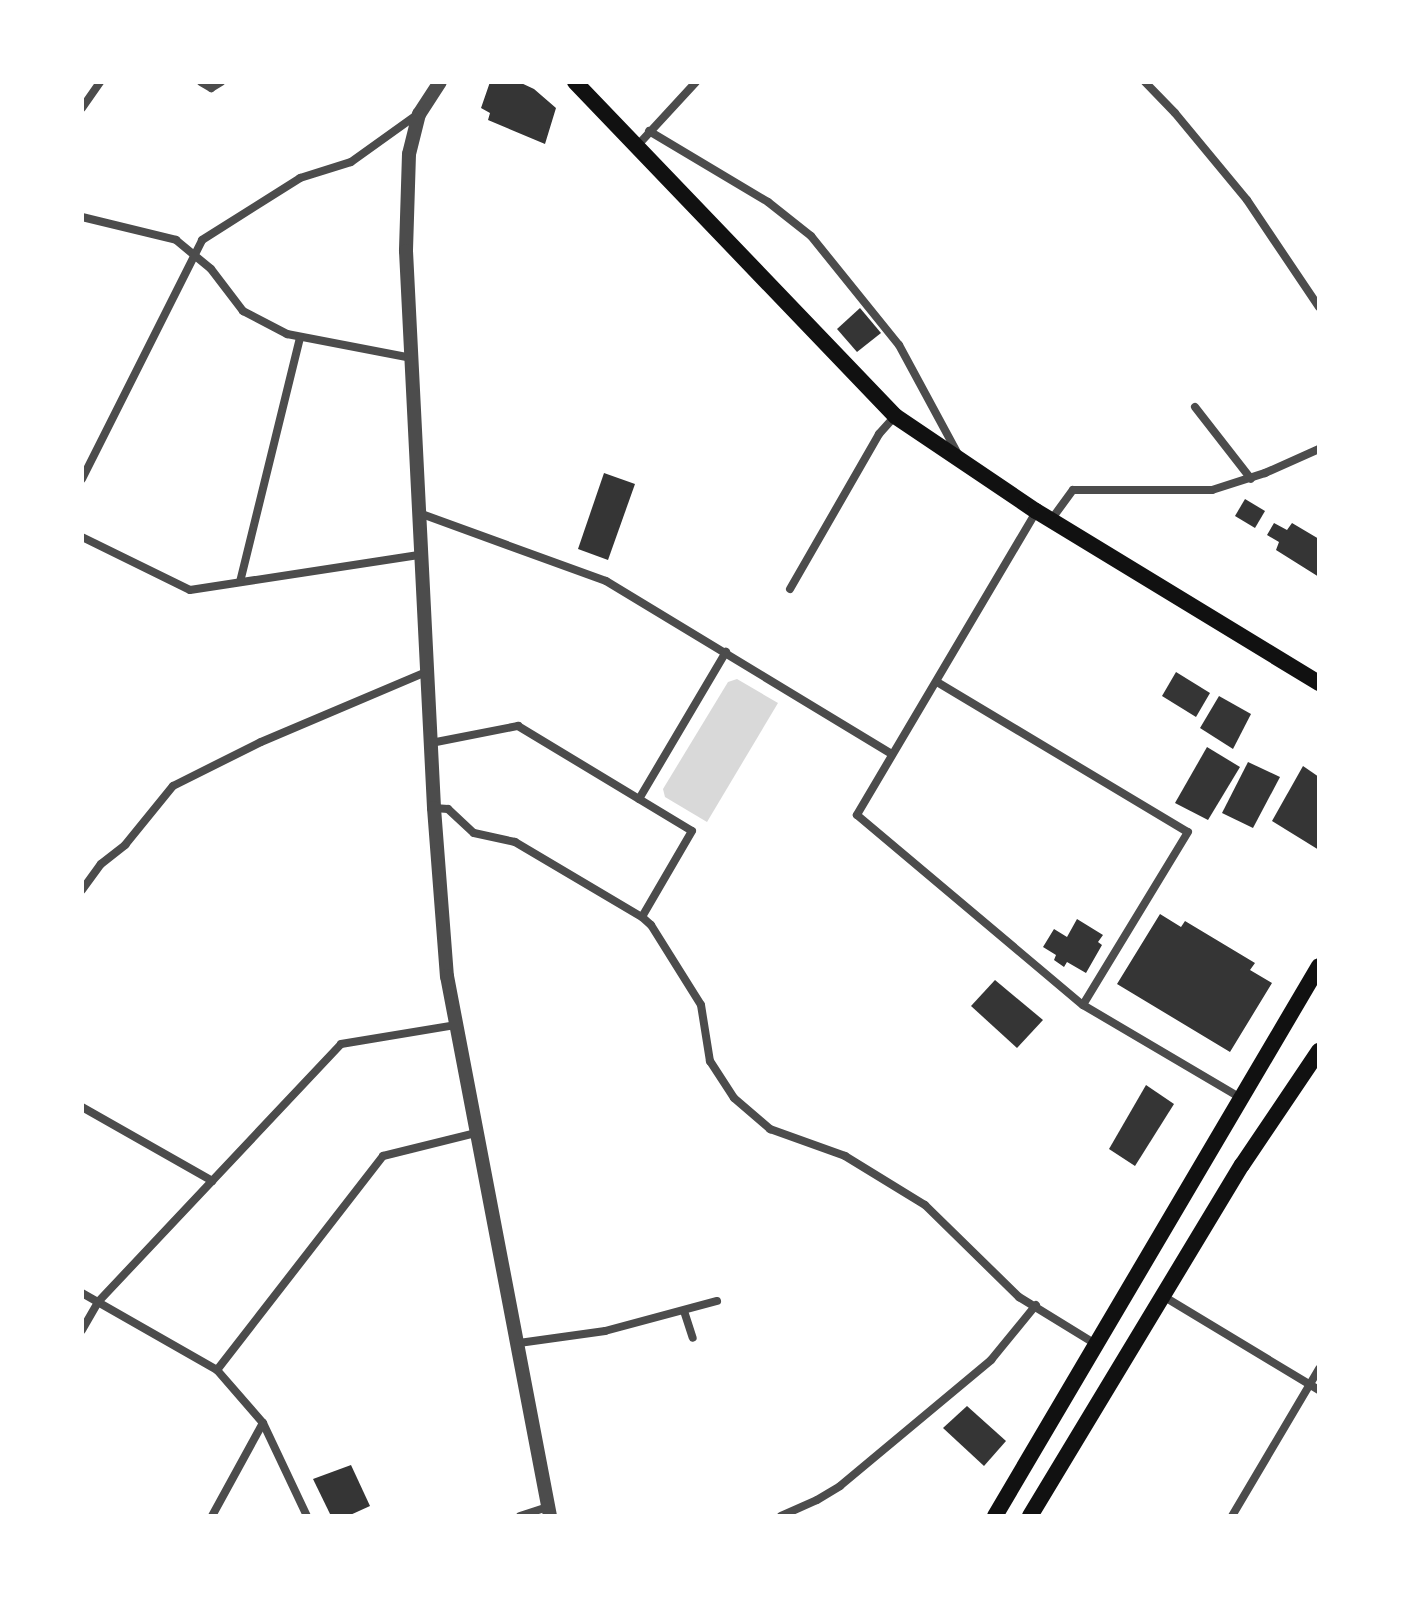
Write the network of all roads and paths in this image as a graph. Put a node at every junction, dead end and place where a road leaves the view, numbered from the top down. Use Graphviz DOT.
graph roads {
  1 [pos="100,82"];
  2 [pos="201,82"];
  3 [pos="221,82"];
  4 [pos="440,82"];
  5 [pos="575,82"];
  6 [pos="696,82"];
  7 [pos="1145,82"];
  8 [pos="82,108"];
  9 [pos="419,114"];
  10 [pos="649,131"];
  11 [pos="636,146"];
  12 [pos="82,217"];
  13 [pos="193,254"];
  14 [pos="1319,307"];
  15 [pos="300,338"];
  16 [pos="412,358"];
  17 [pos="1195,407"];
  18 [pos="895,416"];
  19 [pos="1319,449"];
  20 [pos="963,464"];
  21 [pos="82,479"];
  22 [pos="1251,479"];
  23 [pos="419,513"];
  24 [pos="1044,516"];
  25 [pos="82,537"];
  26 [pos="420,555"];
  27 [pos="240,582"];
  28 [pos="790,589"];
  29 [pos="726,652"];
  30 [pos="426,672"];
  31 [pos="937,682"];
  32 [pos="1319,683"];
  33 [pos="431,743"];
  34 [pos="892,754"];
  35 [pos="639,799"];
  36 [pos="434,808"];
  37 [pos="82,890"];
  38 [pos="642,917"];
  39 [pos="1319,966"];
  40 [pos="1083,1005"];
  41 [pos="456,1025"];
  42 [pos="1319,1051"];
  43 [pos="1242,1099"];
  44 [pos="82,1107"];
  45 [pos="475,1133"];
  46 [pos="212,1181"];
  47 [pos="82,1293"];
  48 [pos="1163,1296"];
  49 [pos="717,1301"];
  50 [pos="98,1302"];
  51 [pos="1036,1305"];
  52 [pos="684,1311"];
  53 [pos="82,1330"];
  54 [pos="693,1338"];
  55 [pos="519,1343"];
  56 [pos="1097,1346"];
  57 [pos="1319,1369"];
  58 [pos="217,1370"];
  59 [pos="1309,1385"];
  60 [pos="1319,1390"];
  61 [pos="263,1423"];
  62 [pos="549,1511"];
  63 [pos="212,1516"];
  64 [pos="307,1516"];
  65 [pos="520,1516"];
  66 [pos="781,1516"];
  67 [pos="995,1516"];
  68 [pos="1030,1516"];
  69 [pos="1232,1516"];
  1 -- 8 [label="street"];
  2 -- 3 [label="street"];
  4 -- 9 [label="street"];
  5 -- 11 [label="main road"];
  6 -- 10 [label="street"];
  7 -- 14 [label="street"];
  9 -- 13 [label="street"];
  9 -- 16 [label="street"];
  10 -- 11 [label="street"];
  10 -- 20 [label="street"];
  11 -- 18 [label="main road"];
  12 -- 13 [label="street"];
  13 -- 15 [label="street"];
  13 -- 21 [label="street"];
  15 -- 16 [label="street"];
  15 -- 27 [label="street"];
  16 -- 23 [label="street"];
  17 -- 22 [label="street"];
  18 -- 20 [label="main road"];
  18 -- 28 [label="street"];
  19 -- 22 [label="street"];
  20 -- 24 [label="main road"];
  22 -- 24 [label="street"];
  23 -- 26 [label="street"];
  23 -- 29 [label="street"];
  24 -- 31 [label="street"];
  24 -- 32 [label="main road"];
  25 -- 27 [label="street"];
  26 -- 27 [label="street"];
  26 -- 30 [label="street"];
  29 -- 34 [label="street"];
  29 -- 35 [label="street"];
  30 -- 33 [label="street"];
  30 -- 37 [label="street"];
  31 -- 34 [label="street"];
  31 -- 40 [label="street"];
  33 -- 35 [label="street"];
  33 -- 36 [label="street"];
  34 -- 40 [label="street"];
  35 -- 38 [label="street"];
  36 -- 38 [label="street"];
  36 -- 41 [label="street"];
  38 -- 51 [label="street"];
  39 -- 43 [label="main road"];
  40 -- 43 [label="street"];
  41 -- 45 [label="street"];
  41 -- 46 [label="street"];
  42 -- 48 [label="main road"];
  43 -- 56 [label="main road"];
  44 -- 46 [label="street"];
  45 -- 55 [label="street"];
  45 -- 58 [label="street"];
  46 -- 50 [label="street"];
  47 -- 50 [label="street"];
  48 -- 59 [label="street"];
  48 -- 68 [label="main road"];
  49 -- 52 [label="street"];
  50 -- 53 [label="street"];
  50 -- 58 [label="street"];
  51 -- 56 [label="street"];
  51 -- 66 [label="street"];
  52 -- 54 [label="street"];
  52 -- 55 [label="street"];
  55 -- 62 [label="street"];
  56 -- 67 [label="main road"];
  57 -- 59 [label="street"];
  58 -- 61 [label="street"];
  59 -- 60 [label="street"];
  59 -- 69 [label="street"];
  61 -- 63 [label="street"];
  61 -- 64 [label="street"];
  62 -- 65 [label="street"];
}
